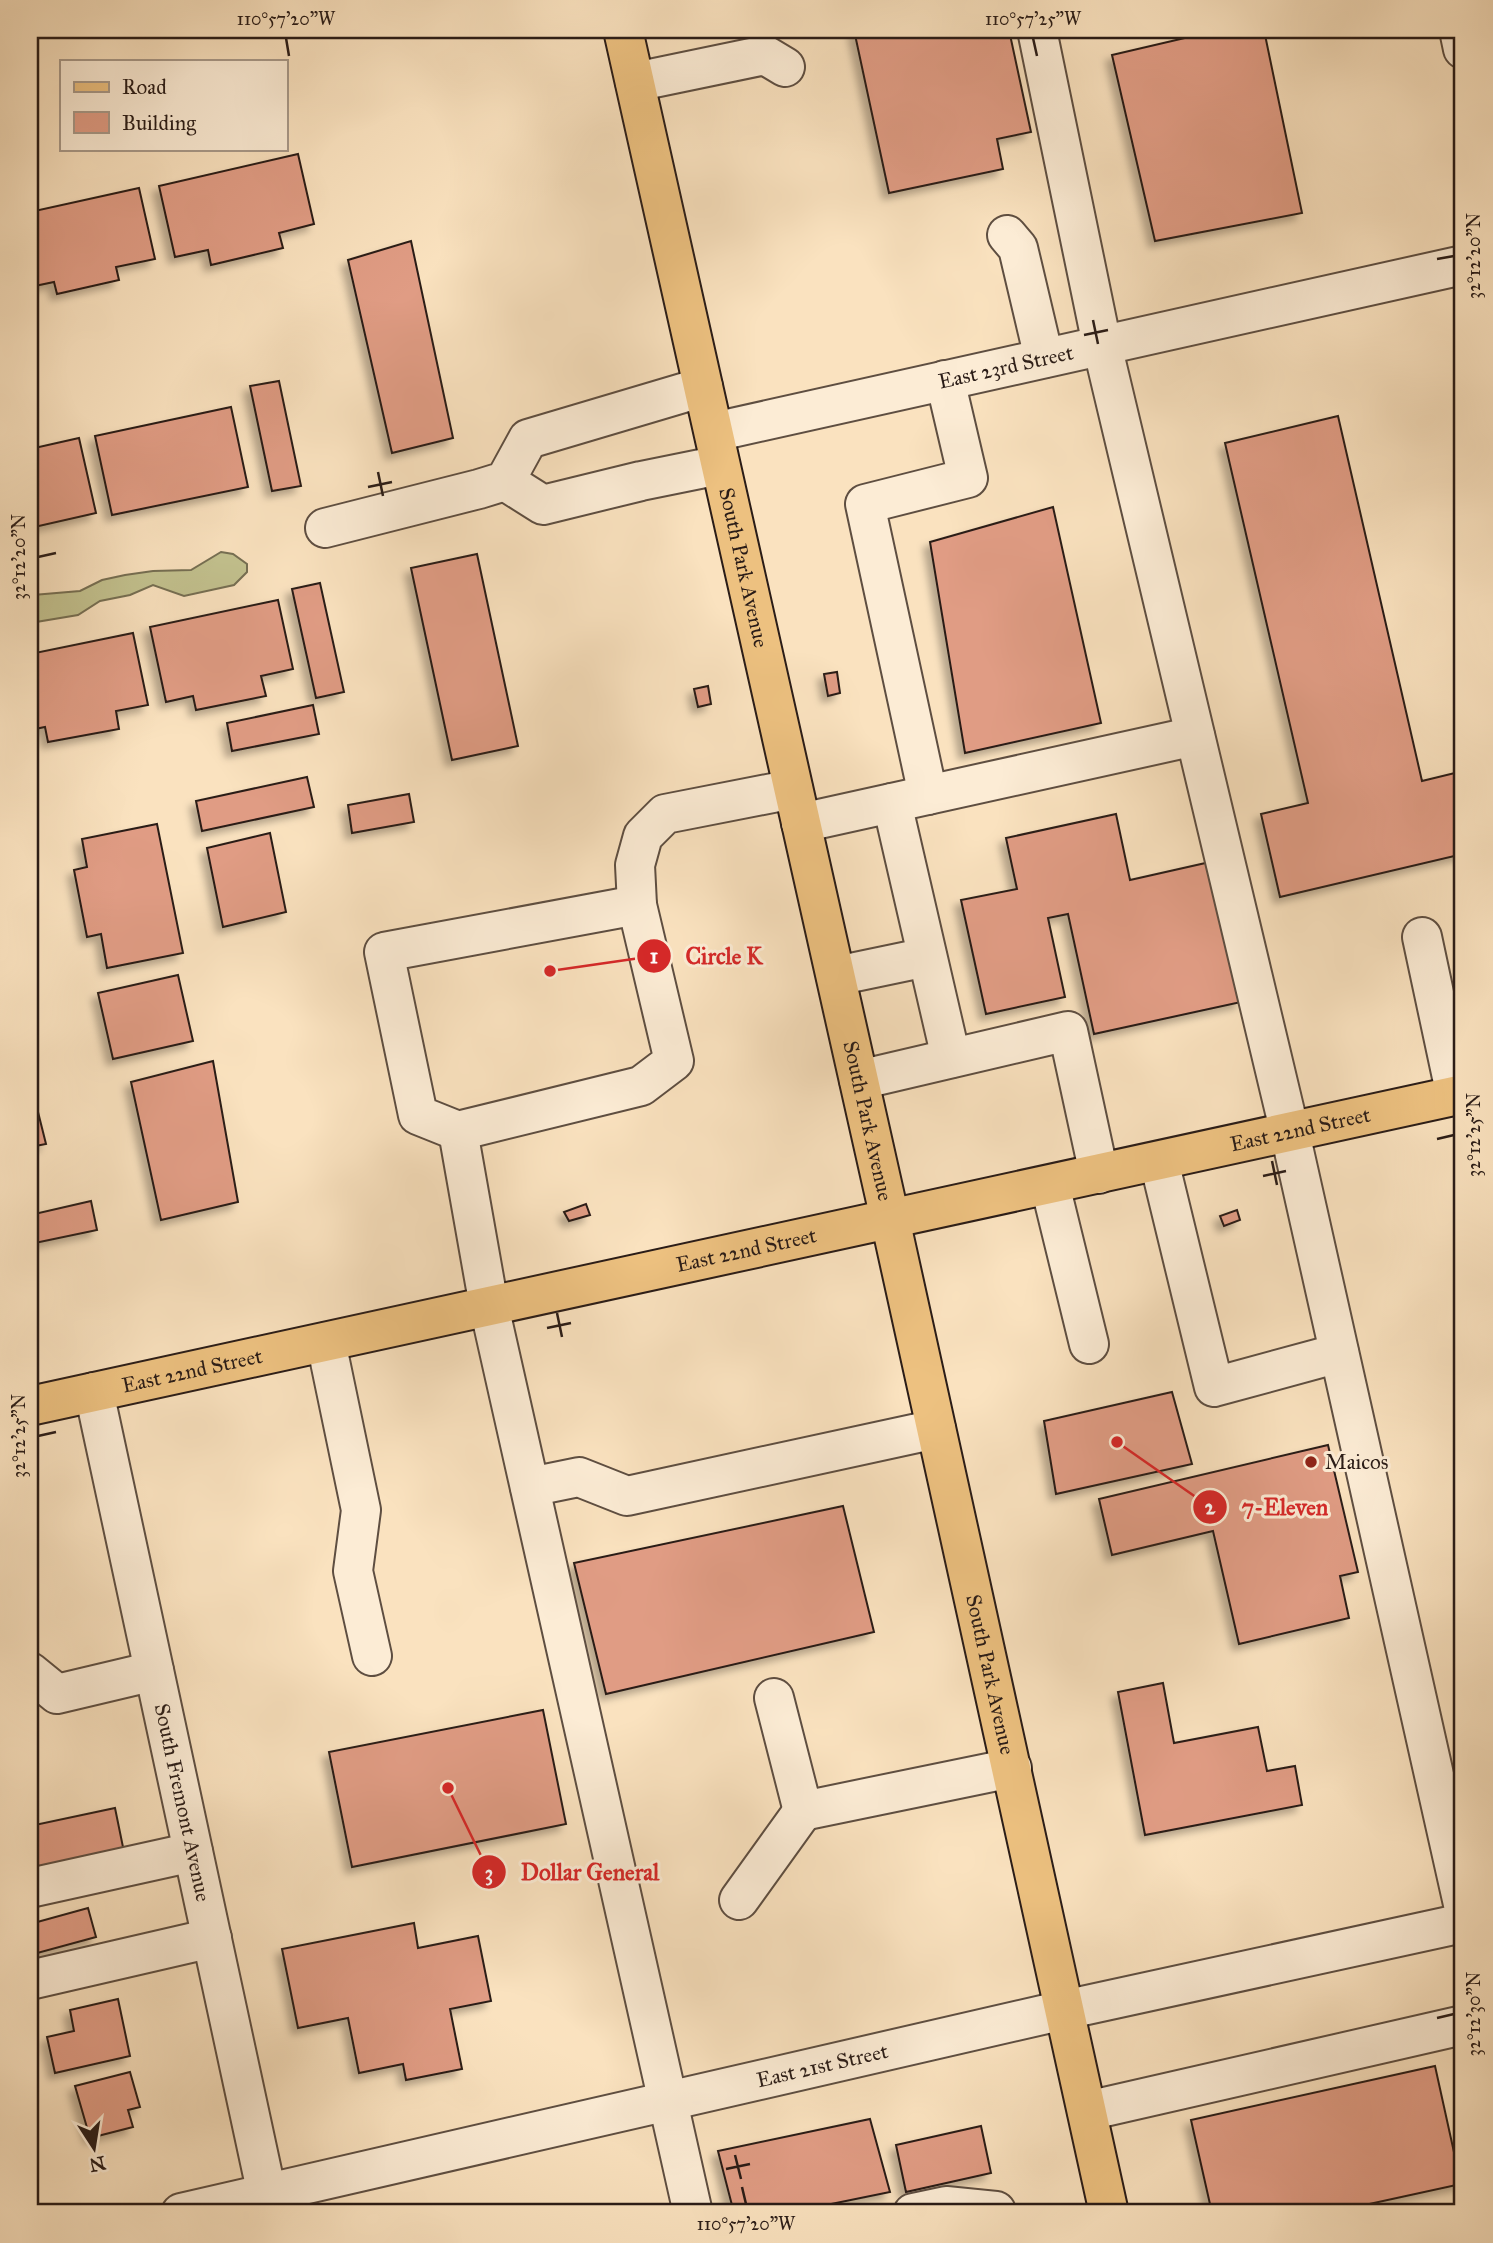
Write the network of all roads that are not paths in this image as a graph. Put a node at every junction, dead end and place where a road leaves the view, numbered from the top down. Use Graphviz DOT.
graph roads {
  1 [pos="623,30"];
  2 [pos="1037,30"];
  3 [pos="1459,30"];
  4 [pos="1463,49"];
  5 [pos="785,66"];
  6 [pos="635,82"];
  7 [pos="1007,235"];
  8 [pos="1463,265"];
  9 [pos="1102,345"];
  10 [pos="1044,358"];
  11 [pos="945,380"];
  12 [pos="703,387"];
  13 [pos="717,448"];
  14 [pos="505,481"];
  15 [pos="325,528"];
  16 [pos="1195,736"];
  17 [pos="910,799"];
  18 [pos="797,806"];
  19 [pos="637,905"];
  20 [pos="1422,937"];
  21 [pos="927,957"];
  22 [pos="836,976"];
  23 [pos="951,1058"];
  24 [pos="859,1080"];
  25 [pos="1460,1095"];
  26 [pos="458,1131"];
  27 [pos="1290,1133"];
  28 [pos="1159,1161"];
  29 [pos="1099,1174"];
  30 [pos="1050,1185"];
  31 [pos="890,1219"];
  32 [pos="489,1306"];
  33 [pos="326,1342"];
  34 [pos="1089,1343"];
  35 [pos="1339,1353"];
  36 [pos="94,1392"];
  37 [pos="30,1406"];
  38 [pos="936,1429"];
  39 [pos="530,1487"];
  40 [pos="372,1656"];
  41 [pos="154,1671"];
  42 [pos="30,1672"];
  43 [pos="774,1698"];
  44 [pos="1012,1768"];
  45 [pos="803,1811"];
  46 [pos="193,1852"];
  47 [pos="30,1888"];
  48 [pos="739,1900"];
  49 [pos="1463,1904"];
  50 [pos="1463,1923"];
  51 [pos="212,1938"];
  52 [pos="30,1980"];
  53 [pos="1065,2010"];
  54 [pos="1463,2025"];
  55 [pos="668,2101"];
  56 [pos="1087,2111"];
  57 [pos="269,2204"];
  58 [pos="996,2211"];
  59 [pos="181,2213"];
  60 [pos="692,2213"];
  61 [pos="913,2213"];
  62 [pos="1109,2213"];
  1 -- 6 [label="main road, South Park Avenue"];
  2 -- 9 [label="street"];
  3 -- 4 [label="street"];
  5 -- 6 [label="street"];
  6 -- 12 [label="main road, South Park Avenue"];
  7 -- 10 [label="street"];
  8 -- 9 [label="street, East 23rd Street"];
  9 -- 10 [label="street, East 23rd Street"];
  9 -- 16 [label="street"];
  10 -- 11 [label="street, East 23rd Street"];
  11 -- 13 [label="street, East 23rd Street"];
  11 -- 17 [label="street"];
  12 -- 13 [label="main road, South Park Avenue"];
  12 -- 14 [label="street"];
  13 -- 14 [label="street, East 23rd Street"];
  13 -- 18 [label="main road, South Park Avenue"];
  14 -- 15 [label="street"];
  16 -- 17 [label="street"];
  16 -- 27 [label="street"];
  17 -- 18 [label="street"];
  17 -- 21 [label="street"];
  18 -- 19 [label="street"];
  18 -- 22 [label="main road, South Park Avenue"];
  19 -- 26 [label="street"];
  19 -- 26 [label="street"];
  20 -- 25 [label="street"];
  21 -- 22 [label="street"];
  21 -- 23 [label="street"];
  22 -- 24 [label="main road, South Park Avenue"];
  23 -- 24 [label="street"];
  23 -- 29 [label="street"];
  24 -- 31 [label="main road, South Park Avenue"];
  25 -- 27 [label="main road, East 22nd Street"];
  26 -- 32 [label="street"];
  27 -- 28 [label="main road, East 22nd Street"];
  27 -- 35 [label="street"];
  28 -- 29 [label="main road, East 22nd Street"];
  28 -- 35 [label="street"];
  29 -- 30 [label="main road, East 22nd Street"];
  30 -- 31 [label="main road, East 22nd Street"];
  30 -- 34 [label="street"];
  31 -- 32 [label="main road, East 22nd Street"];
  31 -- 38 [label="main road, South Park Avenue"];
  32 -- 33 [label="main road, East 22nd Street"];
  32 -- 39 [label="street"];
  33 -- 36 [label="main road, East 22nd Street"];
  33 -- 40 [label="street"];
  35 -- 49 [label="street"];
  36 -- 37 [label="main road, East 22nd Street"];
  36 -- 41 [label="street, South Fremont Avenue"];
  38 -- 39 [label="street"];
  38 -- 44 [label="main road, South Park Avenue"];
  39 -- 55 [label="street"];
  41 -- 42 [label="street"];
  41 -- 46 [label="street, South Fremont Avenue"];
  43 -- 45 [label="street"];
  44 -- 45 [label="street"];
  44 -- 53 [label="main road, South Park Avenue"];
  45 -- 48 [label="street"];
  46 -- 47 [label="street"];
  46 -- 51 [label="street, South Fremont Avenue"];
  50 -- 53 [label="street, East 21st Street"];
  51 -- 52 [label="street"];
  51 -- 57 [label="street, South Fremont Avenue"];
  53 -- 55 [label="street, East 21st Street"];
  53 -- 56 [label="main road, South Park Avenue"];
  54 -- 56 [label="street"];
  55 -- 57 [label="street, East 21st Street"];
  55 -- 60 [label="street"];
  56 -- 62 [label="main road, South Park Avenue"];
  57 -- 59 [label="street, East 21st Street"];
  58 -- 61 [label="street"];
}
